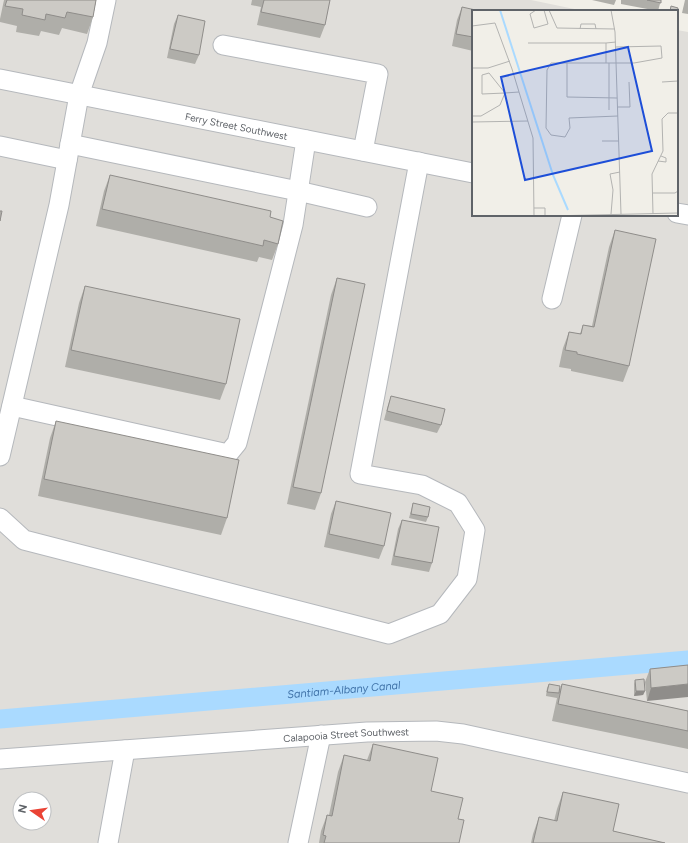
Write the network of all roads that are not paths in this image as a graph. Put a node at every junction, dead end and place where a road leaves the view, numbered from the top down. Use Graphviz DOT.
graph roads {
  1 [pos="106,0"];
  2 [pos="223,45"];
  3 [pos="0,79"];
  4 [pos="79,95"];
  5 [pos="306,140"];
  6 [pos="0,146"];
  7 [pos="363,151"];
  8 [pos="69,152"];
  9 [pos="419,162"];
  10 [pos="472,173"];
  11 [pos="298,191"];
  12 [pos="367,207"];
  13 [pos="678,213"];
  14 [pos="688,215"];
  15 [pos="572,216"];
  16 [pos="552,299"];
  17 [pos="12,406"];
  18 [pos="0,456"];
  19 [pos="0,518"];
  20 [pos="321,735"];
  21 [pos="125,750"];
  22 [pos="0,759"];
  23 [pos="688,783"];
  24 [pos="108,843"];
  25 [pos="298,843"];
  1 -- 4 [label="street"];
  2 -- 7 [label="street"];
  3 -- 4 [label="street, Ferry Street Southwest"];
  4 -- 5 [label="street, Ferry Street Southwest"];
  4 -- 8 [label="street"];
  5 -- 7 [label="street, Ferry Street Southwest"];
  5 -- 11 [label="street"];
  6 -- 8 [label="street"];
  7 -- 9 [label="street, Ferry Street Southwest"];
  8 -- 11 [label="street"];
  8 -- 17 [label="street"];
  9 -- 10 [label="street, Ferry Street Southwest"];
  9 -- 19 [label="street"];
  11 -- 12 [label="street"];
  11 -- 17 [label="street"];
  13 -- 14 [label="street"];
  15 -- 16 [label="street"];
  17 -- 18 [label="street"];
  20 -- 21 [label="street, Calapooia Street Southwest"];
  20 -- 23 [label="street, Calapooia Street Southwest"];
  20 -- 25 [label="street"];
  21 -- 22 [label="street, Calapooia Street Southwest"];
  21 -- 24 [label="street"];
}
